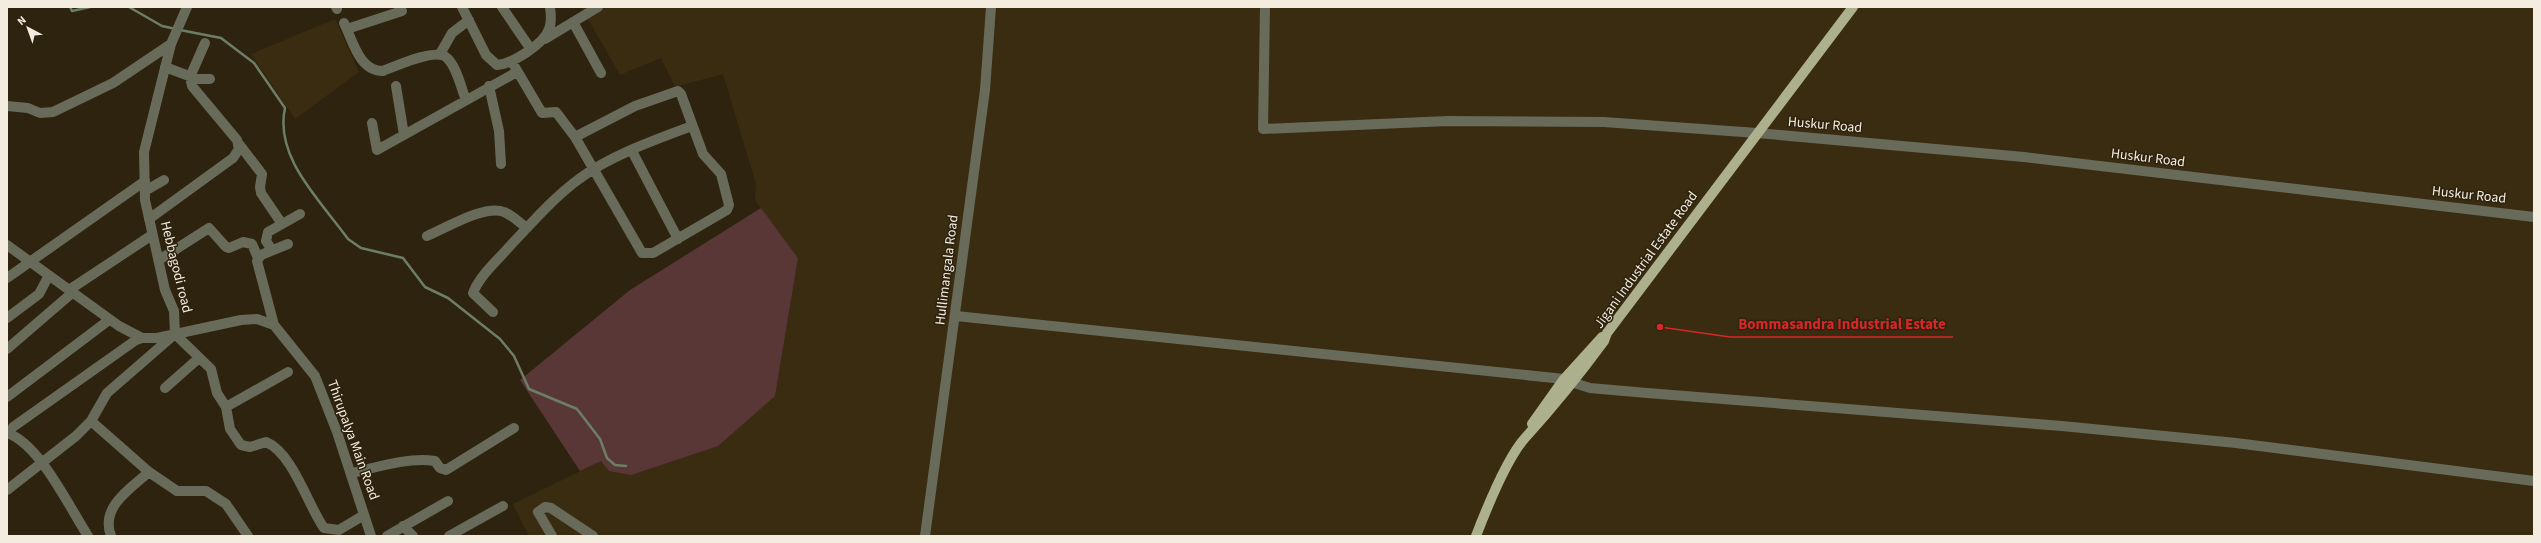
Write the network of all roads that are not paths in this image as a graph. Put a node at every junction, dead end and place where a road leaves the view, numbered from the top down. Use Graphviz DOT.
graph roads {
  1 [pos="177,7"];
  2 [pos="400,7"];
  3 [pos="462,7"];
  4 [pos="502,7"];
  5 [pos="550,7"];
  6 [pos="991,7"];
  7 [pos="1265,7"];
  8 [pos="1853,7"];
  9 [pos="593,8"];
  10 [pos="182,20"];
  11 [pos="469,20"];
  12 [pos="573,22"];
  13 [pos="543,40"];
  14 [pos="205,43"];
  15 [pos="172,44"];
  16 [pos="530,48"];
  17 [pos="440,54"];
  18 [pos="512,62"];
  19 [pos="165,67"];
  20 [pos="517,72"];
  21 [pos="601,73"];
  22 [pos="190,77"];
  23 [pos="210,79"];
  24 [pos="396,86"];
  25 [pos="489,86"];
  26 [pos="466,100"];
  27 [pos="7,106"];
  28 [pos="372,123"];
  29 [pos="692,126"];
  30 [pos="1758,133"];
  31 [pos="404,135"];
  32 [pos="575,137"];
  33 [pos="239,144"];
  34 [pos="632,150"];
  35 [pos="501,164"];
  36 [pos="594,169"];
  37 [pos="164,180"];
  38 [pos="145,186"];
  39 [pos="300,214"];
  40 [pos="2534,217"];
  41 [pos="149,219"];
  42 [pos="282,224"];
  43 [pos="527,228"];
  44 [pos="152,235"];
  45 [pos="427,236"];
  46 [pos="678,239"];
  47 [pos="288,244"];
  48 [pos="7,245"];
  49 [pos="272,250"];
  50 [pos="258,258"];
  51 [pos="159,260"];
  52 [pos="29,262"];
  53 [pos="48,276"];
  54 [pos="7,278"];
  55 [pos="70,291"];
  56 [pos="493,312"];
  57 [pos="956,316"];
  58 [pos="7,318"];
  59 [pos="109,320"];
  60 [pos="274,325"];
  61 [pos="175,334"];
  62 [pos="1607,334"];
  63 [pos="142,338"];
  64 [pos="7,349"];
  65 [pos="199,358"];
  66 [pos="288,372"];
  67 [pos="1564,379"];
  68 [pos="1574,383"];
  69 [pos="165,388"];
  70 [pos="7,397"];
  71 [pos="226,406"];
  72 [pos="91,421"];
  73 [pos="514,428"];
  74 [pos="10,430"];
  75 [pos="1524,439"];
  76 [pos="42,462"];
  77 [pos="149,472"];
  78 [pos="352,473"];
  79 [pos="2534,481"];
  80 [pos="7,490"];
  81 [pos="448,501"];
  82 [pos="503,506"];
  83 [pos="364,515"];
  84 [pos="403,526"];
  85 [pos="88,536"];
  86 [pos="111,536"];
  87 [pos="248,536"];
  88 [pos="371,536"];
  89 [pos="387,536"];
  90 [pos="413,536"];
  91 [pos="449,536"];
  92 [pos="552,536"];
  93 [pos="593,536"];
  94 [pos="925,536"];
  95 [pos="1476,536"];
  1 -- 10 [label="street"];
  2 -- 17 [label="street"];
  3 -- 11 [label="street"];
  4 -- 16 [label="street"];
  5 -- 13 [label="street"];
  6 -- 57 [label="street, Hullimangala Road"];
  7 -- 30 [label="street, Huskur Road"];
  8 -- 30 [label="main road, Jigani Industrial Estate Road"];
  9 -- 12 [label="street"];
  10 -- 15 [label="street, Hebbagodi road"];
  11 -- 17 [label="street"];
  11 -- 18 [label="street"];
  12 -- 13 [label="street"];
  12 -- 21 [label="street"];
  13 -- 16 [label="street"];
  14 -- 22 [label="street"];
  15 -- 19 [label="street, Hebbagodi road"];
  15 -- 27 [label="street"];
  16 -- 18 [label="street"];
  17 -- 26 [label="street"];
  18 -- 20 [label="street"];
  19 -- 22 [label="street"];
  19 -- 38 [label="street, Hebbagodi road"];
  20 -- 25 [label="street"];
  20 -- 32 [label="street"];
  22 -- 23 [label="street"];
  22 -- 33 [label="street"];
  24 -- 31 [label="street"];
  25 -- 26 [label="street"];
  25 -- 35 [label="street"];
  26 -- 31 [label="street"];
  28 -- 31 [label="street"];
  29 -- 32 [label="street"];
  29 -- 34 [label="street"];
  29 -- 46 [label="street"];
  30 -- 40 [label="street, Huskur Road"];
  30 -- 62 [label="main road, Jigani Industrial Estate Road"];
  32 -- 36 [label="street"];
  33 -- 41 [label="street"];
  33 -- 42 [label="street"];
  34 -- 36 [label="street"];
  34 -- 46 [label="street"];
  36 -- 43 [label="street"];
  36 -- 46 [label="street"];
  37 -- 38 [label="street"];
  38 -- 41 [label="street, Hebbagodi road"];
  38 -- 52 [label="street"];
  39 -- 42 [label="street"];
  41 -- 44 [label="street, Hebbagodi road"];
  42 -- 49 [label="street"];
  43 -- 45 [label="street"];
  43 -- 56 [label="street"];
  44 -- 51 [label="street, Hebbagodi road"];
  44 -- 55 [label="street"];
  47 -- 49 [label="street"];
  48 -- 52 [label="street"];
  49 -- 50 [label="street"];
  50 -- 51 [label="street"];
  50 -- 60 [label="street"];
  51 -- 61 [label="street, Hebbagodi road"];
  52 -- 53 [label="street"];
  52 -- 54 [label="street"];
  53 -- 55 [label="street"];
  53 -- 58 [label="street"];
  55 -- 59 [label="street"];
  55 -- 64 [label="street"];
  57 -- 67 [label="street"];
  57 -- 94 [label="street, Hullimangala Road"];
  59 -- 63 [label="street"];
  59 -- 70 [label="street"];
  60 -- 61 [label="street"];
  60 -- 78 [label="street, Thirupalya Main Road"];
  61 -- 63 [label="street"];
  61 -- 65 [label="street"];
  61 -- 72 [label="street, Hebbagodi road"];
  62 -- 67 [label="main road"];
  62 -- 68 [label="main road, Jigani Industrial Estate Road"];
  63 -- 74 [label="street"];
  65 -- 69 [label="street"];
  65 -- 71 [label="street"];
  66 -- 71 [label="street"];
  67 -- 75 [label="main road"];
  68 -- 75 [label="main road, Jigani Industrial Estate Road"];
  68 -- 79 [label="street"];
  71 -- 83 [label="street"];
  72 -- 76 [label="street, Hebbagodi road"];
  72 -- 77 [label="street"];
  73 -- 78 [label="street"];
  74 -- 76 [label="street"];
  75 -- 95 [label="main road, Jigani Industrial Estate Road"];
  76 -- 80 [label="street, Hebbagodi road"];
  76 -- 85 [label="street"];
  77 -- 86 [label="street"];
  77 -- 87 [label="street"];
  78 -- 83 [label="street, Thirupalya Main Road"];
  81 -- 84 [label="street"];
  82 -- 91 [label="street"];
  83 -- 88 [label="street, Thirupalya Main Road"];
  84 -- 89 [label="street"];
  84 -- 90 [label="street"];
  92 -- 93 [label="street"];
}
